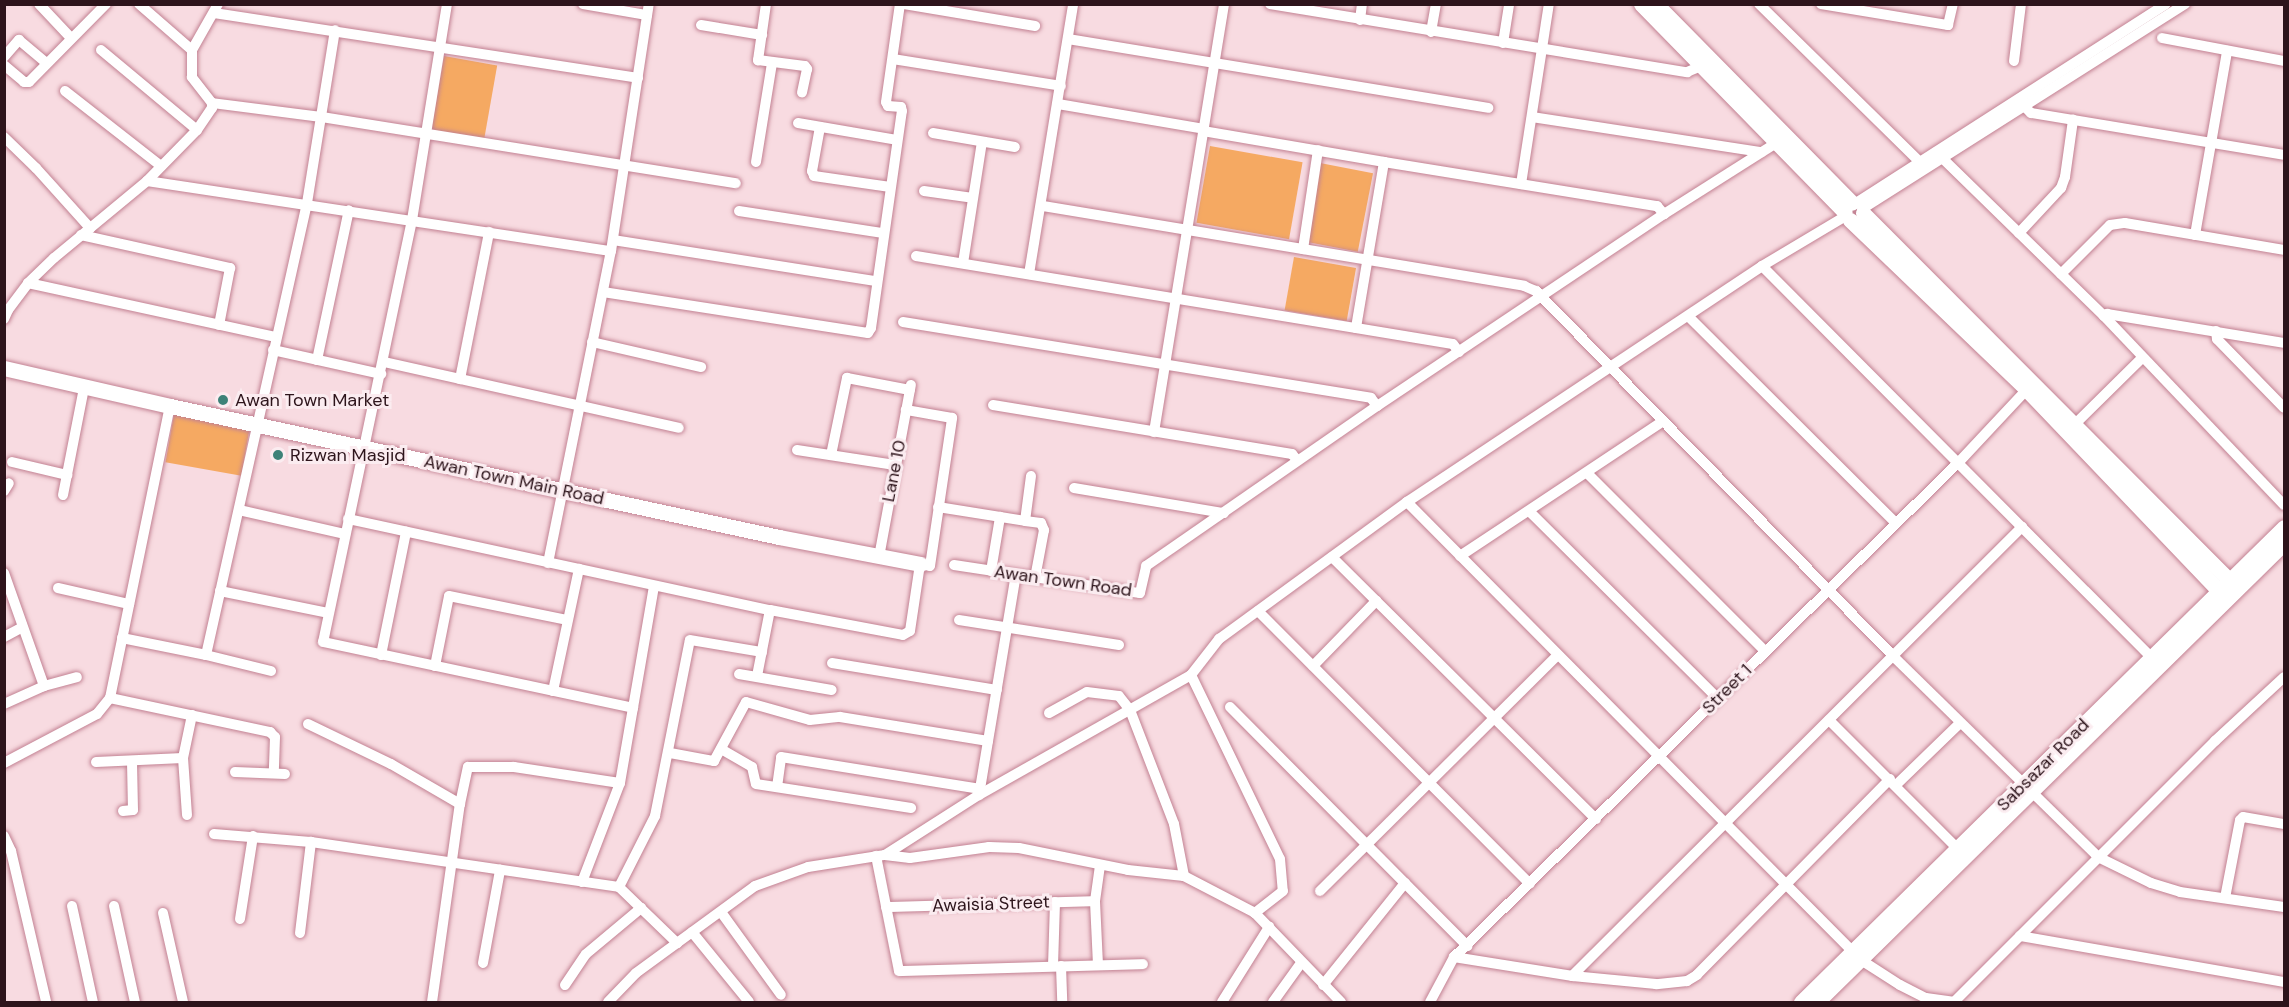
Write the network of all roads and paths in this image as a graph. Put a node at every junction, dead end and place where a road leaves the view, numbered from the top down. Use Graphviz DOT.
graph roads {
  1 [pos="39,4"];
  2 [pos="138,4"];
  3 [pos="447,4"];
  4 [pos="583,4"];
  5 [pos="766,4"];
  6 [pos="902,4"];
  7 [pos="1073,4"];
  8 [pos="1224,4"];
  9 [pos="1270,4"];
  10 [pos="1362,4"];
  11 [pos="1436,4"];
  12 [pos="1509,4"];
  13 [pos="1549,4"];
  14 [pos="1641,4"];
  15 [pos="1656,4"];
  16 [pos="1821,4"];
  17 [pos="1953,4"];
  18 [pos="2021,4"];
  19 [pos="2166,4"];
  20 [pos="1761,5"];
  21 [pos="102,6"];
  22 [pos="1290,6"];
  23 [pos="2178,6"];
  24 [pos="216,9"];
  25 [pos="648,10"];
  26 [pos="1360,20"];
  27 [pos="701,25"];
  28 [pos="1035,26"];
  29 [pos="335,30"];
  30 [pos="1431,32"];
  31 [pos="762,35"];
  32 [pos="71,38"];
  33 [pos="1068,39"];
  34 [pos="2162,39"];
  35 [pos="1503,44"];
  36 [pos="441,46"];
  37 [pos="101,50"];
  38 [pos="192,50"];
  39 [pos="1542,50"];
  40 [pos="2227,51"];
  41 [pos="4,57"];
  42 [pos="893,59"];
  43 [pos="2014,61"];
  44 [pos="2284,61"];
  45 [pos="46,63"];
  46 [pos="772,63"];
  47 [pos="1215,64"];
  48 [pos="1707,64"];
  49 [pos="4,65"];
  50 [pos="638,78"];
  51 [pos="1061,87"];
  52 [pos="65,91"];
  53 [pos="802,92"];
  54 [pos="212,103"];
  55 [pos="2022,103"];
  56 [pos="1058,105"];
  57 [pos="1488,108"];
  58 [pos="321,117"];
  59 [pos="1532,117"];
  60 [pos="2073,120"];
  61 [pos="798,123"];
  62 [pos="820,127"];
  63 [pos="197,129"];
  64 [pos="1203,130"];
  65 [pos="427,133"];
  66 [pos="933,133"];
  67 [pos="4,137"];
  68 [pos="1781,140"];
  69 [pos="897,141"];
  70 [pos="982,142"];
  71 [pos="2211,144"];
  72 [pos="1015,147"];
  73 [pos="1318,150"];
  74 [pos="1761,152"];
  75 [pos="1939,155"];
  76 [pos="2284,155"];
  77 [pos="756,162"];
  78 [pos="1384,162"];
  79 [pos="1920,162"];
  80 [pos="625,165"];
  81 [pos="161,166"];
  82 [pos="147,181"];
  83 [pos="736,183"];
  84 [pos="1521,184"];
  85 [pos="890,187"];
  86 [pos="924,191"];
  87 [pos="973,198"];
  88 [pos="307,203"];
  89 [pos="1042,206"];
  90 [pos="349,210"];
  91 [pos="739,211"];
  92 [pos="1853,211"];
  93 [pos="1664,214"];
  94 [pos="412,220"];
  95 [pos="1188,230"];
  96 [pos="86,232"];
  97 [pos="489,232"];
  98 [pos="883,233"];
  99 [pos="2019,233"];
  100 [pos="2195,235"];
  101 [pos="613,240"];
  102 [pos="1303,249"];
  103 [pos="2284,250"];
  104 [pos="611,251"];
  105 [pos="916,256"];
  106 [pos="1367,261"];
  107 [pos="963,263"];
  108 [pos="1762,266"];
  109 [pos="1029,274"];
  110 [pos="2061,274"];
  111 [pos="876,282"];
  112 [pos="28,283"];
  113 [pos="603,292"];
  114 [pos="1541,297"];
  115 [pos="1176,298"];
  116 [pos="6,312"];
  117 [pos="1688,316"];
  118 [pos="2104,316"];
  119 [pos="903,322"];
  120 [pos="219,325"];
  121 [pos="1356,328"];
  122 [pos="2216,331"];
  123 [pos="276,337"];
  124 [pos="592,342"];
  125 [pos="2284,343"];
  126 [pos="273,350"];
  127 [pos="1458,352"];
  128 [pos="2142,358"];
  129 [pos="317,360"];
  130 [pos="384,362"];
  131 [pos="1165,364"];
  132 [pos="1610,366"];
  133 [pos="701,367"];
  134 [pos="4,368"];
  135 [pos="381,374"];
  136 [pos="460,379"];
  137 [pos="2030,387"];
  138 [pos="84,388"];
  139 [pos="993,405"];
  140 [pos="170,406"];
  141 [pos="579,406"];
  142 [pos="1377,406"];
  143 [pos="2284,408"];
  144 [pos="906,410"];
  145 [pos="1663,421"];
  146 [pos="257,424"];
  147 [pos="679,428"];
  148 [pos="2071,428"];
  149 [pos="1154,432"];
  150 [pos="366,447"];
  151 [pos="797,450"];
  152 [pos="831,455"];
  153 [pos="1297,460"];
  154 [pos="12,462"];
  155 [pos="1958,463"];
  156 [pos="894,465"];
  157 [pos="1587,473"];
  158 [pos="68,475"];
  159 [pos="1031,476"];
  160 [pos="1074,488"];
  161 [pos="562,490"];
  162 [pos="63,495"];
  163 [pos="1407,502"];
  164 [pos="2284,505"];
  165 [pos="938,507"];
  166 [pos="239,510"];
  167 [pos="1529,511"];
  168 [pos="1224,513"];
  169 [pos="1000,517"];
  170 [pos="348,519"];
  171 [pos="1025,521"];
  172 [pos="1896,523"];
  173 [pos="2022,527"];
  174 [pos="2284,527"];
  175 [pos="406,532"];
  176 [pos="345,534"];
  177 [pos="2284,543"];
  178 [pos="1461,556"];
  179 [pos="879,557"];
  180 [pos="1332,557"];
  181 [pos="548,563"];
  182 [pos="920,564"];
  183 [pos="954,565"];
  184 [pos="579,569"];
  185 [pos="991,571"];
  186 [pos="4,573"];
  187 [pos="1016,575"];
  188 [pos="1035,578"];
  189 [pos="654,586"];
  190 [pos="58,588"];
  191 [pos="1828,590"];
  192 [pos="2229,590"];
  193 [pos="220,591"];
  194 [pos="1376,601"];
  195 [pos="129,604"];
  196 [pos="770,610"];
  197 [pos="1258,611"];
  198 [pos="328,613"];
  199 [pos="567,620"];
  200 [pos="959,620"];
  201 [pos="23,627"];
  202 [pos="1008,627"];
  203 [pos="4,637"];
  204 [pos="122,638"];
  205 [pos="1119,645"];
  206 [pos="1765,651"];
  207 [pos="762,652"];
  208 [pos="206,655"];
  209 [pos="381,655"];
  210 [pos="1558,655"];
  211 [pos="1893,656"];
  212 [pos="2156,662"];
  213 [pos="832,663"];
  214 [pos="435,666"];
  215 [pos="1313,666"];
  216 [pos="272,671"];
  217 [pos="739,674"];
  218 [pos="1191,675"];
  219 [pos="758,676"];
  220 [pos="77,677"];
  221 [pos="2284,677"];
  222 [pos="44,686"];
  223 [pos="552,690"];
  224 [pos="832,690"];
  225 [pos="997,690"];
  226 [pos="110,698"];
  227 [pos="1717,698"];
  228 [pos="4,704"];
  229 [pos="1230,706"];
  230 [pos="633,708"];
  231 [pos="1130,710"];
  232 [pos="1050,713"];
  233 [pos="192,715"];
  234 [pos="1495,719"];
  235 [pos="1829,720"];
  236 [pos="1960,723"];
  237 [pos="308,724"];
  238 [pos="988,741"];
  239 [pos="721,749"];
  240 [pos="670,753"];
  241 [pos="1661,755"];
  242 [pos="183,758"];
  243 [pos="132,761"];
  244 [pos="96,762"];
  245 [pos="4,763"];
  246 [pos="235,772"];
  247 [pos="274,773"];
  248 [pos="285,774"];
  249 [pos="1893,782"];
  250 [pos="620,783"];
  251 [pos="1430,783"];
  252 [pos="777,787"];
  253 [pos="2027,789"];
  254 [pos="980,792"];
  255 [pos="460,804"];
  256 [pos="911,808"];
  257 [pos="123,811"];
  258 [pos="187,815"];
  259 [pos="1596,819"];
  260 [pos="1725,822"];
  261 [pos="2284,824"];
  262 [pos="214,834"];
  263 [pos="4,836"];
  264 [pos="253,836"];
  265 [pos="311,842"];
  266 [pos="1367,845"];
  267 [pos="1962,854"];
  268 [pos="880,855"];
  269 [pos="2098,857"];
  270 [pos="451,864"];
  271 [pos="1100,865"];
  272 [pos="500,870"];
  273 [pos="1184,876"];
  274 [pos="582,882"];
  275 [pos="1405,883"];
  276 [pos="1530,884"];
  277 [pos="1786,884"];
  278 [pos="619,887"];
  279 [pos="1320,891"];
  280 [pos="2225,898"];
  281 [pos="1095,901"];
  282 [pos="1055,902"];
  283 [pos="72,906"];
  284 [pos="114,906"];
  285 [pos="886,907"];
  286 [pos="2284,907"];
  287 [pos="640,908"];
  288 [pos="721,912"];
  289 [pos="163,913"];
  290 [pos="1255,913"];
  291 [pos="240,919"];
  292 [pos="1269,927"];
  293 [pos="692,932"];
  294 [pos="300,933"];
  295 [pos="2020,936"];
  296 [pos="677,943"];
  297 [pos="1467,946"];
  298 [pos="1857,956"];
  299 [pos="1454,957"];
  300 [pos="483,963"];
  301 [pos="1301,963"];
  302 [pos="1143,964"];
  303 [pos="1098,965"];
  304 [pos="1057,966"];
  305 [pos="1572,976"];
  306 [pos="2284,982"];
  307 [pos="565,985"];
  308 [pos="1323,985"];
  309 [pos="781,995"];
  310 [pos="1925,1000"];
  311 [pos="46,1002"];
  312 [pos="93,1002"];
  313 [pos="135,1002"];
  314 [pos="183,1002"];
  315 [pos="432,1002"];
  316 [pos="608,1002"];
  317 [pos="749,1002"];
  318 [pos="1062,1002"];
  319 [pos="1222,1002"];
  320 [pos="1273,1002"];
  321 [pos="1341,1002"];
  322 [pos="1430,1002"];
  323 [pos="1801,1002"];
  324 [pos="1817,1002"];
  325 [pos="1955,1002"];
  1 -- 32 [label="street"];
  2 -- 38 [label="street"];
  3 -- 36 [label="street"];
  4 -- 25 [label="street"];
  5 -- 31 [label="street"];
  6 -- 28 [label="street"];
  6 -- 42 [label="street"];
  7 -- 33 [label="street"];
  8 -- 47 [label="street"];
  9 -- 22 [label="street"];
  10 -- 26 [label="street"];
  11 -- 30 [label="street"];
  12 -- 35 [label="street"];
  13 -- 39 [label="street"];
  14 -- 48 [label="street"];
  15 -- 48 [label="street"];
  16 -- 17 [label="street"];
  18 -- 43 [label="street"];
  19 -- 55 [label="street"];
  20 -- 79 [label="street"];
  21 -- 32 [label="street"];
  22 -- 26 [label="street"];
  23 -- 55 [label="street"];
  24 -- 29 [label="street"];
  24 -- 38 [label="street"];
  25 -- 50 [label="street"];
  26 -- 30 [label="street"];
  27 -- 31 [label="street"];
  29 -- 36 [label="street"];
  29 -- 58 [label="street"];
  30 -- 35 [label="street"];
  31 -- 46 [label="street"];
  32 -- 45 [label="street"];
  33 -- 47 [label="street"];
  33 -- 51 [label="street"];
  34 -- 40 [label="street"];
  35 -- 39 [label="street"];
  36 -- 50 [label="street"];
  36 -- 65 [label="street"];
  37 -- 63 [label="street"];
  38 -- 54 [label="street"];
  39 -- 48 [label="street"];
  39 -- 59 [label="street"];
  40 -- 44 [label="street"];
  40 -- 71 [label="street"];
  41 -- 45 [label="street"];
  42 -- 51 [label="street"];
  42 -- 69 [label="street"];
  45 -- 49 [label="street"];
  46 -- 53 [label="street"];
  46 -- 77 [label="street"];
  47 -- 57 [label="street"];
  47 -- 64 [label="street"];
  48 -- 68 [label="street"];
  50 -- 80 [label="street"];
  51 -- 56 [label="street"];
  52 -- 81 [label="street"];
  54 -- 58 [label="street"];
  54 -- 63 [label="street"];
  55 -- 60 [label="street"];
  55 -- 75 [label="street"];
  56 -- 64 [label="street"];
  56 -- 89 [label="street"];
  58 -- 65 [label="street"];
  58 -- 88 [label="street"];
  59 -- 74 [label="street"];
  59 -- 84 [label="street"];
  60 -- 71 [label="street"];
  60 -- 99 [label="street"];
  61 -- 62 [label="street"];
  62 -- 69 [label="street"];
  62 -- 85 [label="street"];
  63 -- 81 [label="street"];
  64 -- 73 [label="street"];
  64 -- 95 [label="street"];
  65 -- 80 [label="street"];
  65 -- 94 [label="street"];
  66 -- 70 [label="street"];
  67 -- 96 [label="street"];
  68 -- 74 [label="street"];
  68 -- 92 [label="street"];
  69 -- 85 [label="street"];
  70 -- 72 [label="street"];
  70 -- 87 [label="street"];
  71 -- 76 [label="street"];
  71 -- 100 [label="street"];
  73 -- 78 [label="street"];
  73 -- 102 [label="street"];
  74 -- 93 [label="street"];
  75 -- 79 [label="street"];
  75 -- 92 [label="street"];
  75 -- 99 [label="street"];
  78 -- 84 [label="street"];
  78 -- 106 [label="street"];
  79 -- 92 [label="street"];
  80 -- 83 [label="street"];
  80 -- 101 [label="street"];
  81 -- 82 [label="street"];
  82 -- 88 [label="street"];
  82 -- 96 [label="street"];
  84 -- 93 [label="street"];
  85 -- 98 [label="street"];
  86 -- 87 [label="street"];
  87 -- 107 [label="street"];
  88 -- 90 [label="street"];
  88 -- 123 [label="street"];
  89 -- 95 [label="street"];
  89 -- 109 [label="street"];
  90 -- 94 [label="street"];
  90 -- 129 [label="street"];
  91 -- 98 [label="street"];
  92 -- 108 [label="street"];
  92 -- 137 [label="street"];
  93 -- 114 [label="street"];
  94 -- 97 [label="street"];
  94 -- 130 [label="street"];
  95 -- 102 [label="street"];
  95 -- 115 [label="street"];
  96 -- 112 [label="street"];
  96 -- 120 [label="street"];
  97 -- 104 [label="street"];
  97 -- 136 [label="street"];
  98 -- 111 [label="street"];
  99 -- 110 [label="street"];
  100 -- 103 [label="street"];
  100 -- 110 [label="street"];
  101 -- 104 [label="street"];
  101 -- 111 [label="street"];
  102 -- 106 [label="street"];
  104 -- 113 [label="street"];
  105 -- 107 [label="street"];
  106 -- 114 [label="street"];
  106 -- 121 [label="street"];
  107 -- 109 [label="street"];
  108 -- 117 [label="street"];
  108 -- 155 [label="street"];
  109 -- 115 [label="street"];
  110 -- 118 [label="street"];
  111 -- 113 [label="street"];
  112 -- 116 [label="street"];
  112 -- 120 [label="street"];
  113 -- 124 [label="street"];
  114 -- 127 [label="street"];
  114 -- 132 [label="street"];
  115 -- 121 [label="street"];
  115 -- 131 [label="street"];
  117 -- 132 [label="street"];
  117 -- 172 [label="street"];
  118 -- 122 [label="street"];
  118 -- 128 [label="street"];
  119 -- 131 [label="street"];
  120 -- 123 [label="street"];
  121 -- 127 [label="street"];
  122 -- 125 [label="street"];
  122 -- 143 [label="street"];
  123 -- 126 [label="street"];
  124 -- 133 [label="street"];
  124 -- 141 [label="street"];
  126 -- 129 [label="street"];
  126 -- 146 [label="street"];
  127 -- 142 [label="street"];
  128 -- 148 [label="street"];
  128 -- 164 [label="street"];
  129 -- 135 [label="street"];
  130 -- 135 [label="street"];
  130 -- 136 [label="street"];
  131 -- 142 [label="street"];
  131 -- 149 [label="street"];
  132 -- 145 [label="street"];
  132 -- 163 [label="street"];
  134 -- 138 [label="street, Awan Town Main Road"];
  135 -- 150 [label="street"];
  136 -- 141 [label="street"];
  137 -- 148 [label="street"];
  137 -- 155 [label="street, Street 1"];
  138 -- 140 [label="street, Awan Town Main Road"];
  138 -- 158 [label="street"];
  139 -- 149 [label="street"];
  140 -- 146 [label="street, Awan Town Main Road"];
  140 -- 195 [label="street"];
  141 -- 147 [label="street"];
  141 -- 161 [label="street"];
  142 -- 153 [label="street"];
  144 -- 152 [label="street, Lane 10"];
  144 -- 156 [label="street, Lane 10"];
  144 -- 165 [label="street"];
  145 -- 157 [label="street"];
  145 -- 191 [label="street"];
  146 -- 150 [label="street, Awan Town Main Road"];
  146 -- 166 [label="street"];
  148 -- 192 [label="street"];
  149 -- 153 [label="street"];
  150 -- 161 [label="street, Awan Town Main Road"];
  150 -- 170 [label="street"];
  151 -- 152 [label="street"];
  152 -- 156 [label="street"];
  153 -- 168 [label="street"];
  154 -- 158 [label="street"];
  155 -- 172 [label="street, Street 1"];
  155 -- 173 [label="street"];
  156 -- 179 [label="street, Lane 10"];
  157 -- 167 [label="street"];
  157 -- 206 [label="street"];
  158 -- 162 [label="street"];
  159 -- 171 [label="street"];
  160 -- 168 [label="street"];
  161 -- 179 [label="street, Awan Town Main Road"];
  161 -- 181 [label="street"];
  163 -- 178 [label="street"];
  163 -- 180 [label="street"];
  165 -- 169 [label="street"];
  165 -- 182 [label="street"];
  166 -- 176 [label="street"];
  166 -- 193 [label="street"];
  167 -- 178 [label="street"];
  167 -- 227 [label="street"];
  168 -- 188 [label="street, Awan Town Road"];
  169 -- 171 [label="street"];
  169 -- 185 [label="street"];
  170 -- 175 [label="street"];
  170 -- 176 [label="street"];
  171 -- 188 [label="street"];
  172 -- 191 [label="street, Street 1"];
  173 -- 211 [label="street"];
  173 -- 212 [label="street"];
  174 -- 192 [label="street"];
  175 -- 181 [label="street"];
  175 -- 209 [label="street"];
  176 -- 198 [label="street"];
  177 -- 192 [label="street"];
  178 -- 210 [label="street"];
  179 -- 182 [label="street, Awan Town Main Road"];
  180 -- 194 [label="street"];
  180 -- 197 [label="street"];
  181 -- 184 [label="street"];
  182 -- 196 [label="street"];
  183 -- 185 [label="street, Awan Town Road"];
  184 -- 189 [label="street"];
  184 -- 199 [label="street"];
  185 -- 187 [label="street, Awan Town Road"];
  186 -- 201 [label="street"];
  187 -- 188 [label="street, Awan Town Road"];
  187 -- 202 [label="street"];
  189 -- 196 [label="street"];
  189 -- 230 [label="street"];
  190 -- 195 [label="street"];
  191 -- 206 [label="street, Street 1"];
  191 -- 211 [label="street"];
  192 -- 212 [label="street"];
  193 -- 198 [label="street"];
  193 -- 208 [label="street"];
  194 -- 215 [label="street"];
  194 -- 234 [label="street"];
  195 -- 204 [label="street"];
  196 -- 207 [label="street"];
  197 -- 215 [label="street"];
  197 -- 218 [label="street"];
  198 -- 209 [label="street"];
  199 -- 214 [label="street"];
  199 -- 223 [label="street"];
  200 -- 202 [label="street"];
  201 -- 203 [label="street"];
  201 -- 222 [label="street"];
  202 -- 205 [label="street"];
  202 -- 225 [label="street"];
  204 -- 208 [label="street"];
  204 -- 226 [label="street"];
  206 -- 227 [label="street, Street 1"];
  207 -- 219 [label="street"];
  207 -- 240 [label="street"];
  208 -- 216 [label="street"];
  209 -- 214 [label="street"];
  210 -- 234 [label="street"];
  210 -- 241 [label="street"];
  211 -- 235 [label="street"];
  211 -- 236 [label="street"];
  212 -- 253 [label="street"];
  213 -- 225 [label="street"];
  214 -- 223 [label="street"];
  215 -- 251 [label="street"];
  217 -- 219 [label="street"];
  218 -- 231 [label="street"];
  218 -- 290 [label="street"];
  219 -- 224 [label="street"];
  220 -- 222 [label="street"];
  221 -- 269 [label="street"];
  222 -- 228 [label="street"];
  223 -- 230 [label="street"];
  225 -- 238 [label="street"];
  226 -- 233 [label="street"];
  226 -- 245 [label="street"];
  227 -- 241 [label="street, Street 1"];
  229 -- 266 [label="street"];
  230 -- 250 [label="street"];
  231 -- 232 [label="street"];
  231 -- 254 [label="street"];
  231 -- 273 [label="street"];
  233 -- 242 [label="street"];
  233 -- 247 [label="street"];
  234 -- 251 [label="street"];
  234 -- 259 [label="street"];
  235 -- 249 [label="street"];
  235 -- 260 [label="street"];
  236 -- 249 [label="street"];
  236 -- 253 [label="street"];
  237 -- 255 [label="street"];
  238 -- 239 [label="street"];
  238 -- 254 [label="street"];
  239 -- 240 [label="street"];
  239 -- 252 [label="street"];
  240 -- 278 [label="street"];
  241 -- 259 [label="street, Street 1"];
  241 -- 260 [label="street"];
  242 -- 243 [label="street"];
  242 -- 258 [label="street"];
  243 -- 244 [label="street"];
  243 -- 257 [label="street"];
  246 -- 247 [label="street"];
  247 -- 248 [label="street"];
  249 -- 267 [label="street"];
  249 -- 277 [label="street"];
  250 -- 255 [label="street"];
  250 -- 274 [label="street"];
  251 -- 266 [label="street"];
  251 -- 276 [label="street"];
  252 -- 254 [label="street"];
  252 -- 256 [label="street"];
  253 -- 267 [label="street"];
  253 -- 269 [label="street"];
  254 -- 268 [label="street"];
  255 -- 270 [label="street"];
  259 -- 276 [label="street, Street 1"];
  260 -- 277 [label="street"];
  260 -- 305 [label="street"];
  261 -- 280 [label="street"];
  262 -- 264 [label="street"];
  263 -- 311 [label="street"];
  264 -- 265 [label="street"];
  264 -- 291 [label="street"];
  265 -- 270 [label="street"];
  265 -- 294 [label="street"];
  266 -- 275 [label="street"];
  266 -- 279 [label="street"];
  267 -- 298 [label="street"];
  268 -- 271 [label="street"];
  268 -- 285 [label="street"];
  268 -- 288 [label="street"];
  269 -- 280 [label="street"];
  269 -- 295 [label="street"];
  270 -- 272 [label="street"];
  270 -- 315 [label="street"];
  271 -- 273 [label="street"];
  271 -- 281 [label="street"];
  272 -- 274 [label="street"];
  272 -- 300 [label="street"];
  273 -- 290 [label="street"];
  274 -- 278 [label="street"];
  275 -- 297 [label="street"];
  275 -- 308 [label="street"];
  276 -- 297 [label="street, Street 1"];
  277 -- 298 [label="street"];
  277 -- 305 [label="street"];
  278 -- 287 [label="street"];
  280 -- 286 [label="street"];
  281 -- 282 [label="street, Awaisia Street"];
  281 -- 303 [label="street"];
  282 -- 285 [label="street, Awaisia Street"];
  282 -- 304 [label="street"];
  283 -- 312 [label="street"];
  284 -- 313 [label="street"];
  285 -- 304 [label="street"];
  287 -- 296 [label="street"];
  287 -- 307 [label="street"];
  288 -- 293 [label="street"];
  288 -- 309 [label="street"];
  289 -- 314 [label="street"];
  290 -- 292 [label="street"];
  292 -- 301 [label="street"];
  292 -- 319 [label="street"];
  293 -- 296 [label="street"];
  293 -- 317 [label="street"];
  295 -- 306 [label="street"];
  295 -- 325 [label="street"];
  296 -- 316 [label="street"];
  297 -- 299 [label="street, Street 1"];
  298 -- 310 [label="street"];
  298 -- 323 [label="street"];
  298 -- 324 [label="street"];
  299 -- 305 [label="street"];
  299 -- 322 [label="street, Street 1"];
  301 -- 308 [label="street"];
  301 -- 320 [label="street"];
  302 -- 303 [label="street"];
  303 -- 304 [label="street"];
  304 -- 318 [label="street"];
  308 -- 321 [label="street"];
  310 -- 325 [label="street"];
}
